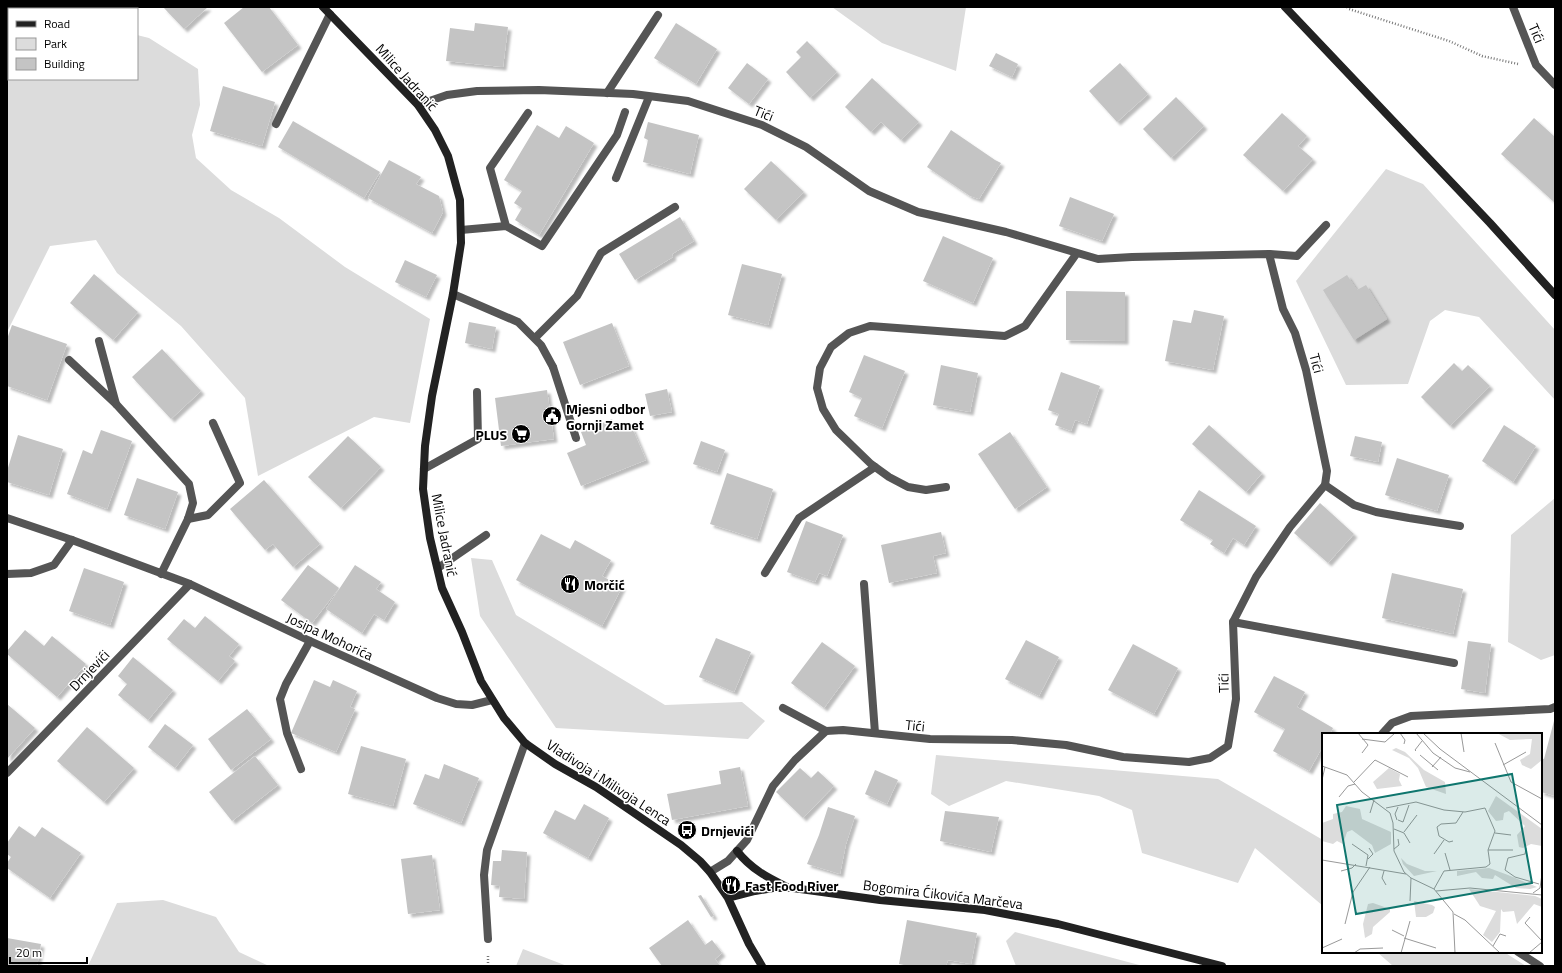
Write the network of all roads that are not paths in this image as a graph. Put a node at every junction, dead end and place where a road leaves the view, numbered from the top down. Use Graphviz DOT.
graph roads {
  1 [pos="323,7"];
  2 [pos="1285,7"];
  3 [pos="1512,7"];
  4 [pos="330,14"];
  5 [pos="658,15"];
  6 [pos="1555,84"];
  7 [pos="607,93"];
  8 [pos="649,97"];
  9 [pos="418,105"];
  10 [pos="625,112"];
  11 [pos="528,113"];
  12 [pos="276,124"];
  13 [pos="616,178"];
  14 [pos="674,207"];
  15 [pos="1326,225"];
  16 [pos="506,226"];
  17 [pos="461,230"];
  18 [pos="1077,253"];
  19 [pos="1269,254"];
  20 [pos="453,294"];
  21 [pos="1555,295"];
  22 [pos="535,338"];
  23 [pos="99,342"];
  24 [pos="69,360"];
  25 [pos="477,392"];
  26 [pos="116,404"];
  27 [pos="212,423"];
  28 [pos="576,438"];
  29 [pos="875,466"];
  30 [pos="424,469"];
  31 [pos="1325,485"];
  32 [pos="946,487"];
  33 [pos="7,518"];
  34 [pos="188,519"];
  35 [pos="1460,526"];
  36 [pos="486,535"];
  37 [pos="72,540"];
  38 [pos="438,568"];
  39 [pos="765,573"];
  40 [pos="7,574"];
  41 [pos="161,574"];
  42 [pos="190,584"];
  43 [pos="864,584"];
  44 [pos="1233,622"];
  45 [pos="310,641"];
  46 [pos="1454,662"];
  47 [pos="492,700"];
  48 [pos="1555,707"];
  49 [pos="783,708"];
  50 [pos="826,730"];
  51 [pos="1383,733"];
  52 [pos="875,734"];
  53 [pos="525,743"];
  54 [pos="301,769"];
  55 [pos="7,773"];
  56 [pos="737,851"];
  57 [pos="710,872"];
  58 [pos="790,888"];
  59 [pos="728,898"];
  60 [pos="488,939"];
  61 [pos="1520,953"];
  62 [pos="762,966"];
  63 [pos="1222,966"];
  64 [pos="1540,966"];
  1 -- 4 [label="street, Milice Jadranić"];
  2 -- 21 [label="street"];
  3 -- 6 [label="street, Tići"];
  4 -- 9 [label="street, Milice Jadranić"];
  4 -- 12 [label="street"];
  5 -- 7 [label="street"];
  7 -- 8 [label="street, Tići"];
  7 -- 9 [label="street, Tići"];
  8 -- 13 [label="street"];
  8 -- 18 [label="street, Tići"];
  9 -- 17 [label="street, Milice Jadranić"];
  10 -- 16 [label="street"];
  11 -- 16 [label="street"];
  14 -- 22 [label="street"];
  15 -- 19 [label="street"];
  16 -- 17 [label="street"];
  17 -- 20 [label="street, Milice Jadranić"];
  18 -- 19 [label="street, Tići"];
  18 -- 29 [label="street"];
  19 -- 31 [label="street, Tići"];
  20 -- 22 [label="street"];
  20 -- 30 [label="street, Milice Jadranić"];
  22 -- 28 [label="street"];
  23 -- 26 [label="street"];
  24 -- 26 [label="street"];
  25 -- 30 [label="street"];
  26 -- 34 [label="street"];
  27 -- 34 [label="street"];
  29 -- 32 [label="street"];
  29 -- 39 [label="street"];
  30 -- 38 [label="street, Milice Jadranić"];
  31 -- 35 [label="street"];
  31 -- 44 [label="street, Tići"];
  33 -- 37 [label="street, Josipa Mohorića"];
  34 -- 41 [label="street"];
  36 -- 38 [label="street"];
  37 -- 40 [label="street"];
  37 -- 41 [label="street, Josipa Mohorića"];
  38 -- 47 [label="street, Milice Jadranić"];
  41 -- 42 [label="street, Josipa Mohorića"];
  42 -- 45 [label="street, Josipa Mohorića"];
  42 -- 55 [label="street, Drnjevići"];
  43 -- 52 [label="street"];
  44 -- 46 [label="street"];
  44 -- 52 [label="street, Tići"];
  45 -- 47 [label="street, Josipa Mohorića"];
  45 -- 54 [label="street"];
  47 -- 53 [label="street, Vladivoja i Milivoja Lenca"];
  48 -- 51 [label="street"];
  49 -- 50 [label="street"];
  50 -- 52 [label="street, Tići"];
  50 -- 56 [label="street"];
  53 -- 57 [label="street, Vladivoja i Milivoja Lenca"];
  53 -- 60 [label="street"];
  56 -- 57 [label="street"];
  56 -- 58 [label="street"];
  57 -- 59 [label="street, Vladivoja i Milivoja Lenca"];
  58 -- 59 [label="street, Bogomira Ćikovića Marčeva"];
  58 -- 63 [label="street, Bogomira Ćikovića Marčeva"];
  59 -- 62 [label="street, Vladivoja i Milivoja Lenca"];
  61 -- 64 [label="street"];
}
